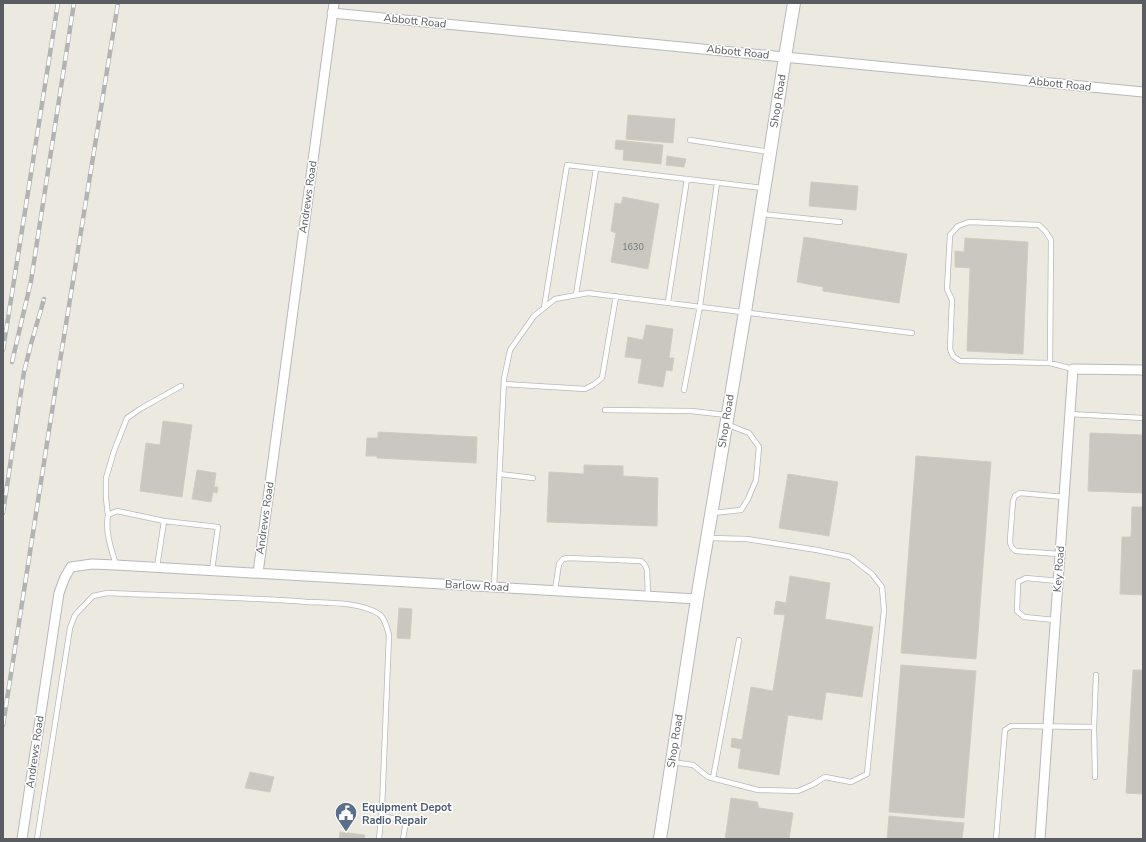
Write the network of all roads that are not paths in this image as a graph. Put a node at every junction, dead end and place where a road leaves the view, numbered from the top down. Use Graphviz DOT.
graph roads {
  1 [pos="334,3"];
  2 [pos="794,3"];
  3 [pos="332,13"];
  4 [pos="785,57"];
  5 [pos="1143,92"];
  6 [pos="690,140"];
  7 [pos="770,152"];
  8 [pos="596,169"];
  9 [pos="688,179"];
  10 [pos="717,183"];
  11 [pos="764,188"];
  12 [pos="760,214"];
  13 [pos="840,222"];
  14 [pos="576,295"];
  15 [pos="616,296"];
  16 [pos="668,302"];
  17 [pos="700,306"];
  18 [pos="544,308"];
  19 [pos="744,312"];
  20 [pos="912,333"];
  21 [pos="1050,362"];
  22 [pos="1073,369"];
  23 [pos="1143,370"];
  24 [pos="504,384"];
  25 [pos="181,386"];
  26 [pos="684,390"];
  27 [pos="605,410"];
  28 [pos="1070,414"];
  29 [pos="1143,418"];
  30 [pos="727,420"];
  31 [pos="500,474"];
  32 [pos="532,478"];
  33 [pos="1064,497"];
  34 [pos="108,514"];
  35 [pos="711,514"];
  36 [pos="164,521"];
  37 [pos="707,538"];
  38 [pos="1060,554"];
  39 [pos="116,565"];
  40 [pos="157,567"];
  41 [pos="212,570"];
  42 [pos="258,573"];
  43 [pos="1058,581"];
  44 [pos="494,587"];
  45 [pos="555,590"];
  46 [pos="648,596"];
  47 [pos="697,598"];
  48 [pos="1055,620"];
  49 [pos="739,640"];
  50 [pos="1096,675"];
  51 [pos="1048,727"];
  52 [pos="1094,728"];
  53 [pos="672,762"];
  54 [pos="1095,777"];
  55 [pos="713,778"];
  56 [pos="381,816"];
  57 [pos="22,839"];
  58 [pos="37,839"];
  59 [pos="378,839"];
  60 [pos="403,839"];
  61 [pos="660,839"];
  62 [pos="996,839"];
  63 [pos="1040,839"];
  1 -- 3 [label="street, Andrews Road"];
  2 -- 4 [label="street, Shop Road"];
  3 -- 4 [label="street, Abbott Road"];
  3 -- 42 [label="street, Andrews Road"];
  4 -- 5 [label="street, Abbott Road"];
  4 -- 7 [label="street, Shop Road"];
  6 -- 7 [label="lane"];
  7 -- 11 [label="street, Shop Road"];
  8 -- 9 [label="lane"];
  8 -- 14 [label="lane"];
  8 -- 18 [label="lane"];
  9 -- 10 [label="lane"];
  9 -- 16 [label="lane"];
  10 -- 11 [label="lane"];
  10 -- 17 [label="lane"];
  11 -- 12 [label="street, Shop Road"];
  12 -- 13 [label="lane"];
  12 -- 19 [label="street, Shop Road"];
  14 -- 15 [label="lane"];
  14 -- 18 [label="lane"];
  15 -- 16 [label="lane"];
  15 -- 24 [label="lane"];
  16 -- 17 [label="lane"];
  17 -- 19 [label="lane"];
  17 -- 26 [label="lane"];
  18 -- 24 [label="lane"];
  19 -- 20 [label="lane"];
  19 -- 30 [label="street, Shop Road"];
  21 -- 21 [label="lane"];
  21 -- 22 [label="lane"];
  22 -- 23 [label="street"];
  22 -- 28 [label="street, Key Road"];
  24 -- 31 [label="lane"];
  25 -- 34 [label="lane"];
  27 -- 30 [label="lane"];
  28 -- 29 [label="lane"];
  28 -- 33 [label="street, Key Road"];
  30 -- 35 [label="street, Shop Road"];
  30 -- 35 [label="lane"];
  31 -- 32 [label="lane"];
  31 -- 44 [label="lane"];
  33 -- 38 [label="street, Key Road"];
  33 -- 38 [label="lane"];
  34 -- 36 [label="lane"];
  34 -- 39 [label="lane"];
  35 -- 37 [label="street, Shop Road"];
  36 -- 40 [label="lane"];
  36 -- 41 [label="lane"];
  37 -- 47 [label="street, Shop Road"];
  37 -- 55 [label="lane"];
  38 -- 43 [label="street, Key Road"];
  39 -- 40 [label="street, Andrews Road"];
  39 -- 57 [label="street, Andrews Road"];
  40 -- 41 [label="street, Andrews Road"];
  41 -- 42 [label="street, Andrews Road"];
  42 -- 44 [label="street, Barlow Road"];
  43 -- 48 [label="street, Key Road"];
  43 -- 48 [label="lane"];
  44 -- 45 [label="street, Barlow Road"];
  45 -- 46 [label="street, Barlow Road"];
  45 -- 46 [label="lane"];
  46 -- 47 [label="street, Barlow Road"];
  47 -- 53 [label="street, Shop Road"];
  48 -- 51 [label="street, Key Road"];
  49 -- 55 [label="lane"];
  50 -- 52 [label="lane"];
  51 -- 52 [label="lane"];
  51 -- 62 [label="lane"];
  51 -- 63 [label="street, Key Road"];
  52 -- 54 [label="lane"];
  53 -- 55 [label="lane"];
  53 -- 61 [label="street, Shop Road"];
  56 -- 58 [label="lane"];
  56 -- 59 [label="lane"];
  56 -- 60 [label="lane"];
}
